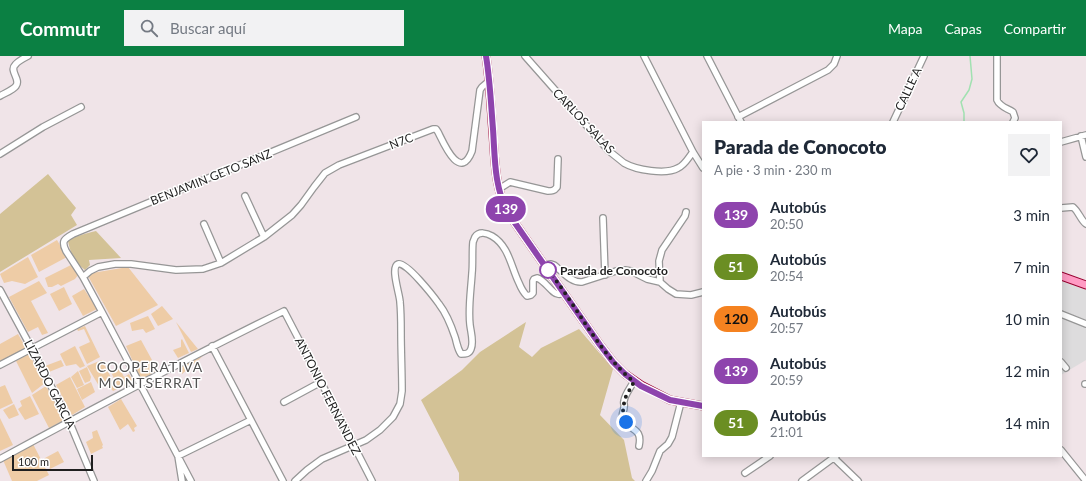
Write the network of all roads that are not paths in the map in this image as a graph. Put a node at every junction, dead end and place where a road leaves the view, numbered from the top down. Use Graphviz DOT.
graph roads {
  1 [pos="28,56"];
  2 [pos="486,56"];
  3 [pos="525,56"];
  4 [pos="644,56"];
  5 [pos="707,56"];
  6 [pos="836,56"];
  7 [pos="924,56"];
  8 [pos="997,56"];
  9 [pos="489,81"];
  10 [pos="0,96"];
  11 [pos="81,107"];
  12 [pos="356,117"];
  13 [pos="739,119"];
  14 [pos="893,121"];
  15 [pos="1014,121"];
  16 [pos="1083,135"];
  17 [pos="1062,142"];
  18 [pos="693,152"];
  19 [pos="0,154"];
  20 [pos="1086,157"];
  21 [pos="558,159"];
  22 [pos="702,166"];
  23 [pos="498,189"];
  24 [pos="245,196"];
  25 [pos="1062,208"];
  26 [pos="686,212"];
  27 [pos="602,218"];
  28 [pos="204,224"];
  29 [pos="1086,224"];
  30 [pos="264,238"];
  31 [pos="221,263"];
  32 [pos="545,265"];
  33 [pos="605,275"];
  34 [pos="1062,276"];
  35 [pos="83,278"];
  36 [pos="660,282"];
  37 [pos="1086,285"];
  38 [pos="0,290"];
  39 [pos="702,292"];
  40 [pos="564,293"];
  41 [pos="102,312"];
  42 [pos="1062,314"];
  43 [pos="1086,324"];
  44 [pos="212,346"];
  45 [pos="32,349"];
  46 [pos="1062,363"];
  47 [pos="0,365"];
  48 [pos="1066,368"];
  49 [pos="321,382"];
  50 [pos="634,382"];
  51 [pos="139,384"];
  52 [pos="284,402"];
  53 [pos="681,402"];
  54 [pos="702,406"];
  55 [pos="251,420"];
  56 [pos="69,421"];
  57 [pos="353,446"];
  58 [pos="639,446"];
  59 [pos="1062,451"];
  60 [pos="178,456"];
  61 [pos="769,457"];
  62 [pos="835,457"];
  63 [pos="0,459"];
  64 [pos="745,473"];
  65 [pos="94,481"];
  66 [pos="182,481"];
  67 [pos="190,481"];
  68 [pos="283,481"];
  69 [pos="295,481"];
  70 [pos="372,481"];
  71 [pos="646,481"];
  72 [pos="802,481"];
  73 [pos="858,481"];
  74 [pos="1086,481"];
  1 -- 10 [label="street"];
  2 -- 9 [label="main road"];
  3 -- 18 [label="street, CARLOS SALAS"];
  4 -- 18 [label="street"];
  5 -- 13 [label="street"];
  6 -- 13 [label="street"];
  7 -- 14 [label="street, CALLE A"];
  8 -- 15 [label="street"];
  9 -- 23 [label="main road"];
  9 -- 30 [label="street, N7C"];
  11 -- 19 [label="street"];
  12 -- 35 [label="street, BENJAMIN GETO SANZ"];
  16 -- 17 [label="street"];
  16 -- 20 [label="street"];
  18 -- 22 [label="street"];
  21 -- 23 [label="street"];
  23 -- 32 [label="main road"];
  24 -- 30 [label="street"];
  25 -- 29 [label="street"];
  26 -- 36 [label="street"];
  27 -- 33 [label="street"];
  28 -- 31 [label="street"];
  30 -- 31 [label="street, N7C"];
  31 -- 35 [label="street, N7C"];
  32 -- 33 [label="street"];
  32 -- 40 [label="main road"];
  33 -- 36 [label="street"];
  34 -- 37 [label="main road"];
  35 -- 41 [label="street"];
  36 -- 39 [label="street"];
  38 -- 45 [label="street, LIZARDO GARCIA"];
  40 -- 50 [label="main road"];
  40 -- 57 [label="street"];
  41 -- 45 [label="street"];
  41 -- 51 [label="street"];
  42 -- 43 [label="street"];
  44 -- 49 [label="street, ANTONIO FERNANDEZ"];
  44 -- 51 [label="street"];
  44 -- 55 [label="street"];
  45 -- 47 [label="street"];
  45 -- 56 [label="street, LIZARDO GARCIA"];
  46 -- 48 [label="street"];
  49 -- 52 [label="street"];
  49 -- 57 [label="street, ANTONIO FERNANDEZ"];
  50 -- 53 [label="main road"];
  50 -- 58 [label="street"];
  51 -- 56 [label="street"];
  51 -- 60 [label="street"];
  53 -- 54 [label="main road"];
  53 -- 71 [label="street"];
  55 -- 60 [label="street"];
  55 -- 68 [label="street"];
  56 -- 63 [label="street"];
  56 -- 65 [label="street, LIZARDO GARCIA"];
  57 -- 69 [label="street"];
  57 -- 70 [label="street, ANTONIO FERNANDEZ"];
  59 -- 74 [label="street"];
  60 -- 66 [label="street"];
  60 -- 67 [label="street"];
  61 -- 64 [label="street"];
  62 -- 72 [label="street"];
  62 -- 73 [label="street"];
}
